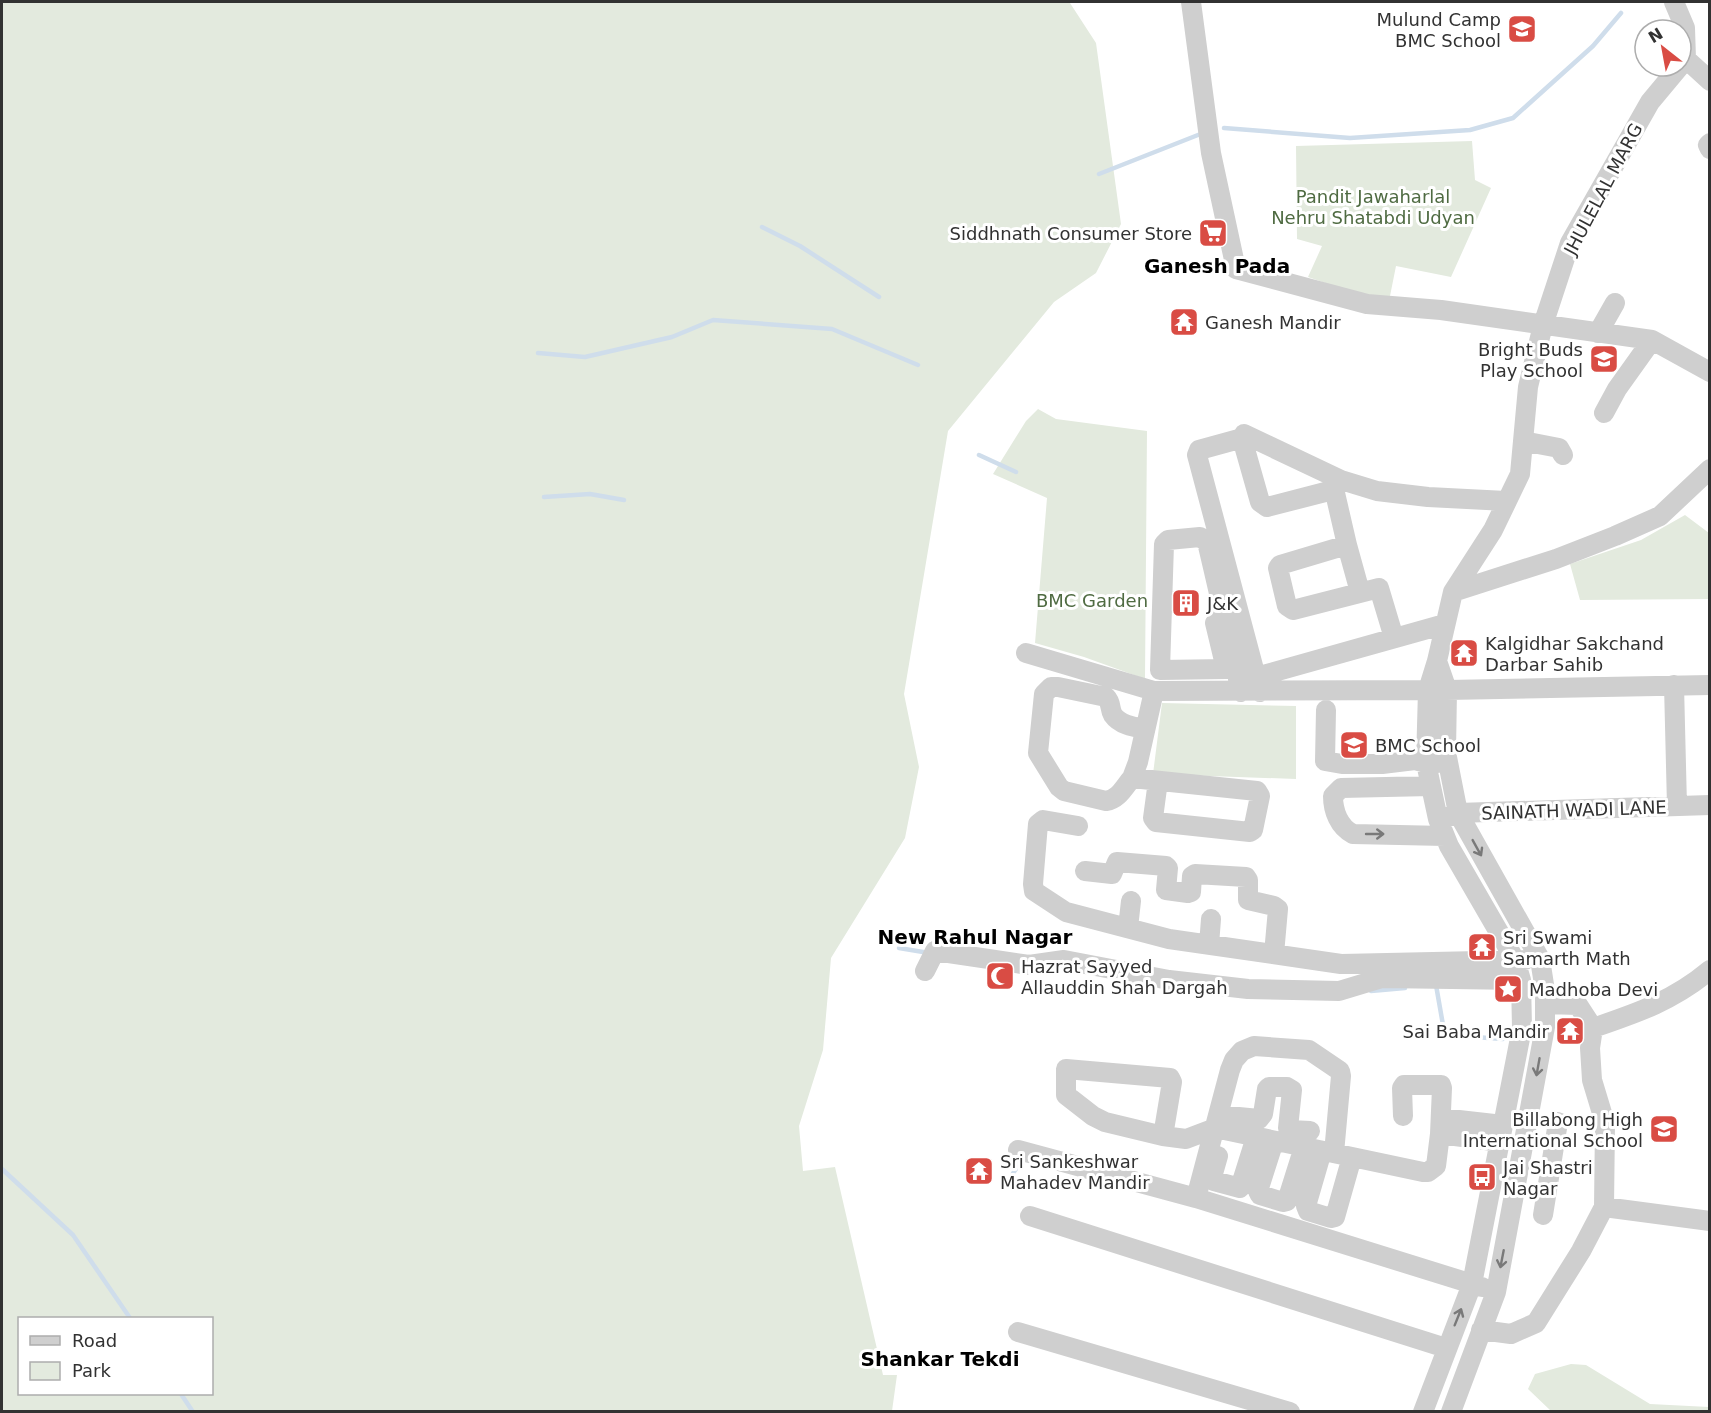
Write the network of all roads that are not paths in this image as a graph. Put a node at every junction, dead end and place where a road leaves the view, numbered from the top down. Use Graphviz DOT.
graph roads {
  1 [pos="1191,2"];
  2 [pos="1674,2"];
  3 [pos="1681,18"];
  4 [pos="1693,70"];
  5 [pos="1670,78"];
  6 [pos="1710,81"];
  7 [pos="1710,143"];
  8 [pos="1710,149"];
  9 [pos="1615,303"];
  10 [pos="1543,325"];
  11 [pos="1598,333"];
  12 [pos="1652,340"];
  13 [pos="1710,372"];
  14 [pos="1604,413"];
  15 [pos="1244,434"];
  16 [pos="1523,441"];
  17 [pos="1563,455"];
  18 [pos="1710,469"];
  19 [pos="1506,501"];
  20 [pos="1196,537"];
  21 [pos="1347,545"];
  22 [pos="1360,592"];
  23 [pos="1452,592"];
  24 [pos="1210,598"];
  25 [pos="1224,618"];
  26 [pos="1445,624"];
  27 [pos="1394,638"];
  28 [pos="1026,653"];
  29 [pos="1710,685"];
  30 [pos="1674,686"];
  31 [pos="1252,687"];
  32 [pos="1437,690"];
  33 [pos="1154,691"];
  34 [pos="1326,710"];
  35 [pos="1145,729"];
  36 [pos="1426,763"];
  37 [pos="1448,763"];
  38 [pos="1132,778"];
  39 [pos="1158,781"];
  40 [pos="1431,786"];
  41 [pos="1710,805"];
  42 [pos="1677,806"];
  43 [pos="1458,813"];
  44 [pos="1078,826"];
  45 [pos="1442,827"];
  46 [pos="1085,871"];
  47 [pos="1131,901"];
  48 [pos="1211,919"];
  49 [pos="1128,928"];
  50 [pos="1209,945"];
  51 [pos="1274,954"];
  52 [pos="1540,959"];
  53 [pos="1515,960"];
  54 [pos="1710,970"];
  55 [pos="925,971"];
  56 [pos="1521,980"];
  57 [pos="1545,1004"];
  58 [pos="1545,1027"];
  59 [pos="1522,1028"];
  60 [pos="1593,1028"];
  61 [pos="1403,1116"];
  62 [pos="1558,1122"];
  63 [pos="1220,1125"];
  64 [pos="1440,1126"];
  65 [pos="1501,1134"];
  66 [pos="1163,1136"];
  67 [pos="1265,1139"];
  68 [pos="1324,1148"];
  69 [pos="1018,1150"];
  70 [pos="1520,1164"];
  71 [pos="1550,1168"];
  72 [pos="1196,1198"];
  73 [pos="1604,1207"];
  74 [pos="1543,1215"];
  75 [pos="1030,1216"];
  76 [pos="1710,1221"];
  77 [pos="1472,1284"];
  78 [pos="1496,1292"];
  79 [pos="1481,1330"];
  80 [pos="1018,1332"];
  81 [pos="1446,1348"];
  82 [pos="1290,1412"];
  83 [pos="1423,1412"];
  84 [pos="1451,1412"];
  1 -- 10 [label="street"];
  2 -- 3 [label="street"];
  4 -- 6 [label="street"];
  5 -- 10 [label="street, JHULELAL MARG"];
  7 -- 8 [label="street"];
  9 -- 11 [label="street"];
  10 -- 11 [label="street"];
  10 -- 16 [label="street, JHULELAL MARG"];
  11 -- 12 [label="street"];
  12 -- 13 [label="street"];
  12 -- 14 [label="street"];
  15 -- 19 [label="street"];
  16 -- 17 [label="street"];
  16 -- 19 [label="street, JHULELAL MARG"];
  18 -- 23 [label="street"];
  19 -- 23 [label="street, JHULELAL MARG"];
  20 -- 24 [label="street"];
  20 -- 25 [label="street"];
  20 -- 25 [label="street"];
  21 -- 22 [label="street"];
  21 -- 22 [label="street"];
  21 -- 31 [label="street"];
  22 -- 27 [label="street"];
  23 -- 26 [label="street, JHULELAL MARG"];
  25 -- 31 [label="street"];
  26 -- 27 [label="street"];
  26 -- 32 [label="street, JHULELAL MARG"];
  27 -- 31 [label="street"];
  28 -- 33 [label="street"];
  29 -- 30 [label="street"];
  30 -- 32 [label="street"];
  30 -- 42 [label="street"];
  31 -- 32 [label="street"];
  31 -- 33 [label="street"];
  32 -- 36 [label="street"];
  32 -- 37 [label="street"];
  33 -- 35 [label="street"];
  34 -- 36 [label="street"];
  35 -- 38 [label="street"];
  35 -- 38 [label="street"];
  36 -- 37 [label="street"];
  36 -- 40 [label="street"];
  37 -- 43 [label="street"];
  38 -- 39 [label="street"];
  39 -- 39 [label="street"];
  40 -- 45 [label="street"];
  40 -- 45 [label="street, SAINATH WADI LANE, one-way"];
  41 -- 42 [label="street, SAINATH WADI LANE"];
  42 -- 43 [label="street, SAINATH WADI LANE"];
  43 -- 45 [label="street, SAINATH WADI LANE"];
  43 -- 52 [label="street, one-way"];
  44 -- 49 [label="street"];
  45 -- 53 [label="street"];
  46 -- 51 [label="street"];
  47 -- 49 [label="street"];
  48 -- 50 [label="street"];
  49 -- 50 [label="street"];
  50 -- 51 [label="street"];
  51 -- 53 [label="street"];
  52 -- 53 [label="street"];
  52 -- 57 [label="street"];
  53 -- 56 [label="street"];
  54 -- 60 [label="street"];
  55 -- 56 [label="street"];
  56 -- 59 [label="street"];
  57 -- 58 [label="street"];
  57 -- 60 [label="street"];
  58 -- 59 [label="street"];
  58 -- 70 [label="street, one-way"];
  59 -- 65 [label="street"];
  60 -- 73 [label="street"];
  61 -- 64 [label="street"];
  62 -- 71 [label="street"];
  63 -- 66 [label="street"];
  63 -- 67 [label="street"];
  63 -- 67 [label="street"];
  63 -- 68 [label="street"];
  63 -- 68 [label="street"];
  63 -- 72 [label="street"];
  64 -- 65 [label="street"];
  64 -- 68 [label="street"];
  65 -- 77 [label="street"];
  66 -- 66 [label="street"];
  67 -- 68 [label="street"];
  67 -- 68 [label="street"];
  69 -- 72 [label="street"];
  70 -- 71 [label="street"];
  70 -- 78 [label="street, one-way"];
  71 -- 74 [label="street"];
  72 -- 77 [label="street"];
  73 -- 76 [label="street"];
  73 -- 79 [label="street"];
  75 -- 81 [label="street"];
  77 -- 78 [label="street"];
  81 -- 77 [label="street, one-way"];
  78 -- 79 [label="street"];
  79 -- 84 [label="street"];
  80 -- 82 [label="street"];
  81 -- 83 [label="street"];
}
